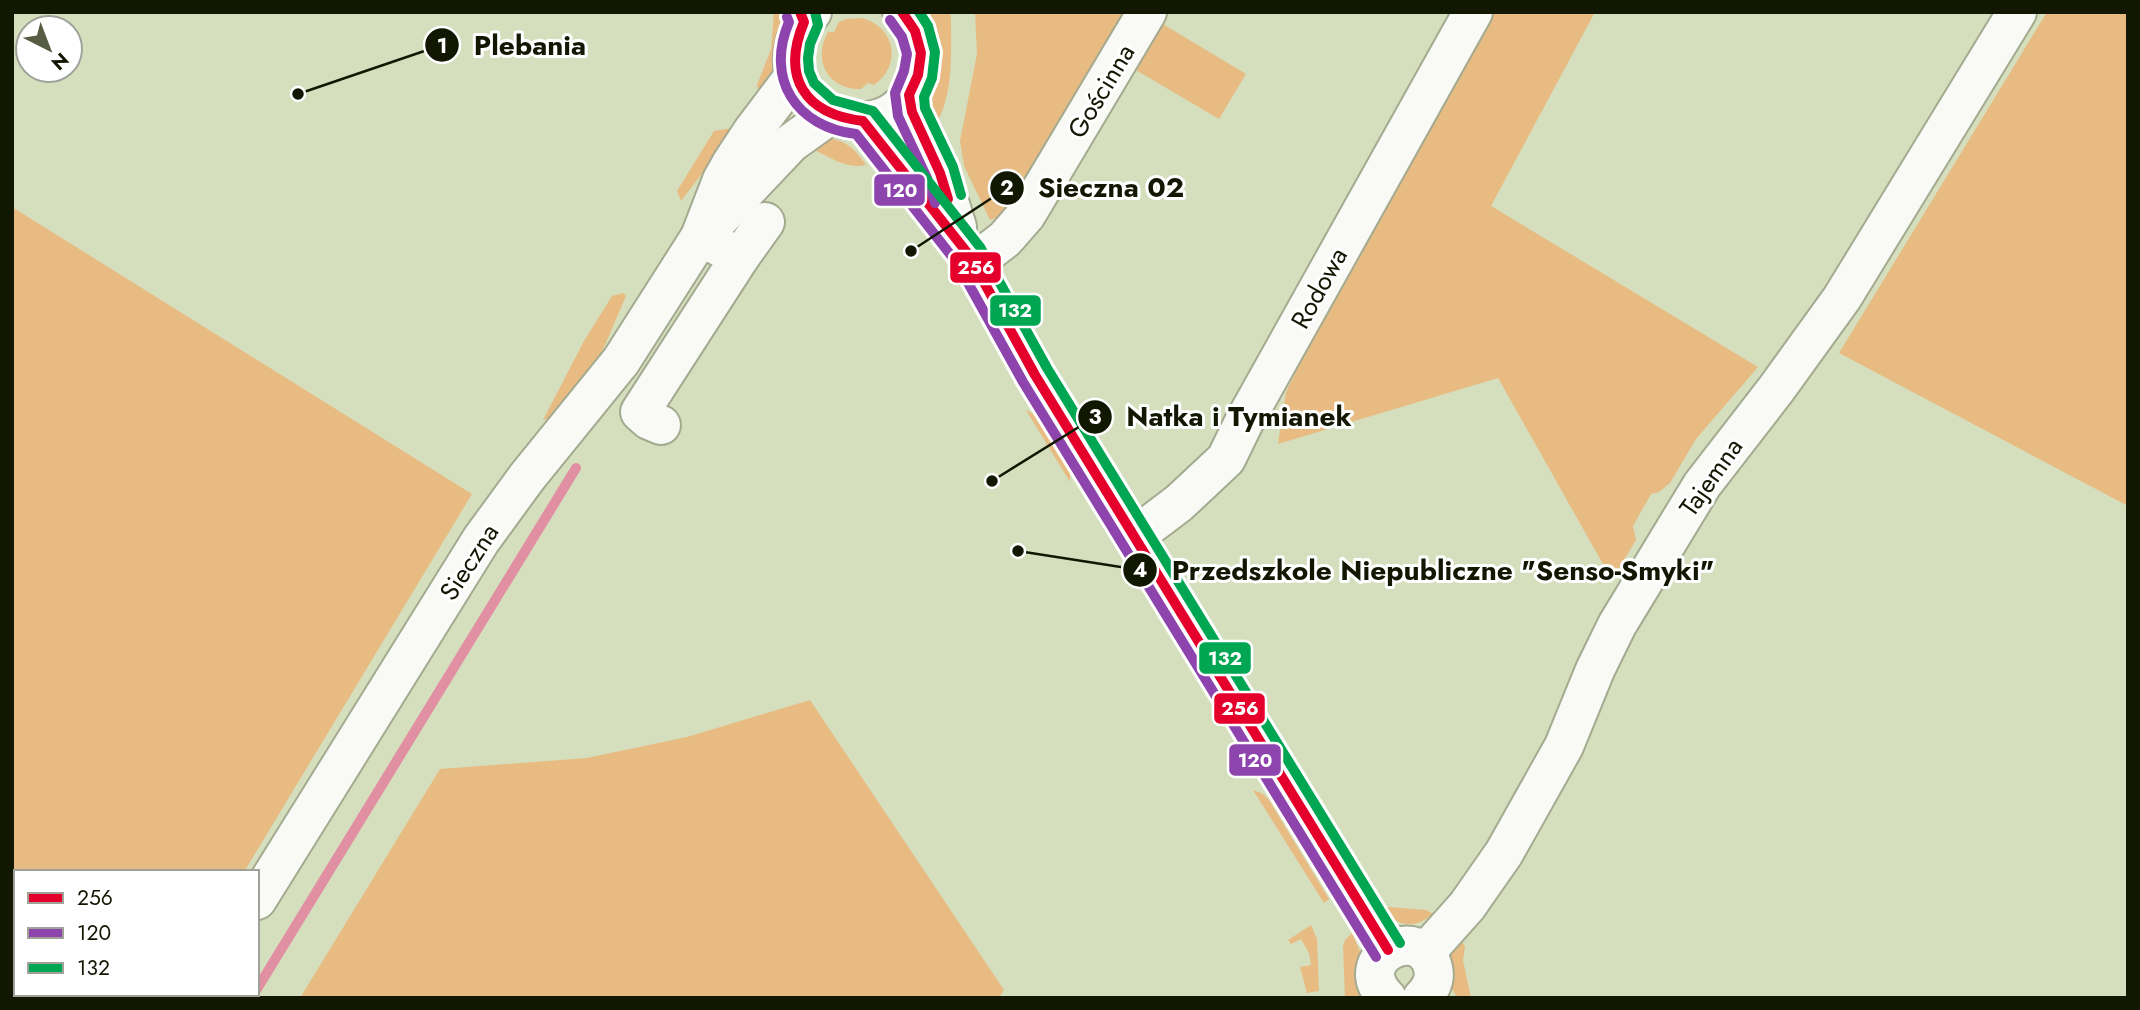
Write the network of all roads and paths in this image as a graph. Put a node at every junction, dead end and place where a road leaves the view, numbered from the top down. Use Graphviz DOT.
graph roads {
  1 [pos="903,12"];
  2 [pos="1147,12"];
  3 [pos="1473,12"];
  4 [pos="2017,12"];
  5 [pos="806,16"];
  6 [pos="796,75"];
  7 [pos="909,95"];
  8 [pos="846,118"];
  9 [pos="765,222"];
  10 [pos="700,237"];
  11 [pos="740,257"];
  12 [pos="971,259"];
  13 [pos="661,425"];
  14 [pos="1134,537"];
  15 [pos="259,897"];
  16 [pos="1388,950"];
  17 [pos="1425,953"];
  18 [pos="1427,996"];
  19 [pos="1387,998"];
  1 -- 7 [label="street"];
  2 -- 12 [label="street, Gościnna"];
  3 -- 14 [label="street, Rodowa"];
  4 -- 17 [label="street, Tajemna"];
  5 -- 6 [label="street"];
  6 -- 8 [label="street"];
  6 -- 10 [label="street, Sieczna"];
  7 -- 8 [label="street, Sieczna"];
  7 -- 12 [label="street"];
  8 -- 10 [label="street, Sieczna"];
  8 -- 12 [label="street"];
  9 -- 11 [label="street"];
  10 -- 11 [label="street"];
  10 -- 15 [label="street, Sieczna"];
  11 -- 13 [label="street"];
  12 -- 14 [label="street"];
  14 -- 16 [label="street"];
  16 -- 17 [label="street"];
  16 -- 19 [label="street"];
  17 -- 18 [label="street"];
}
